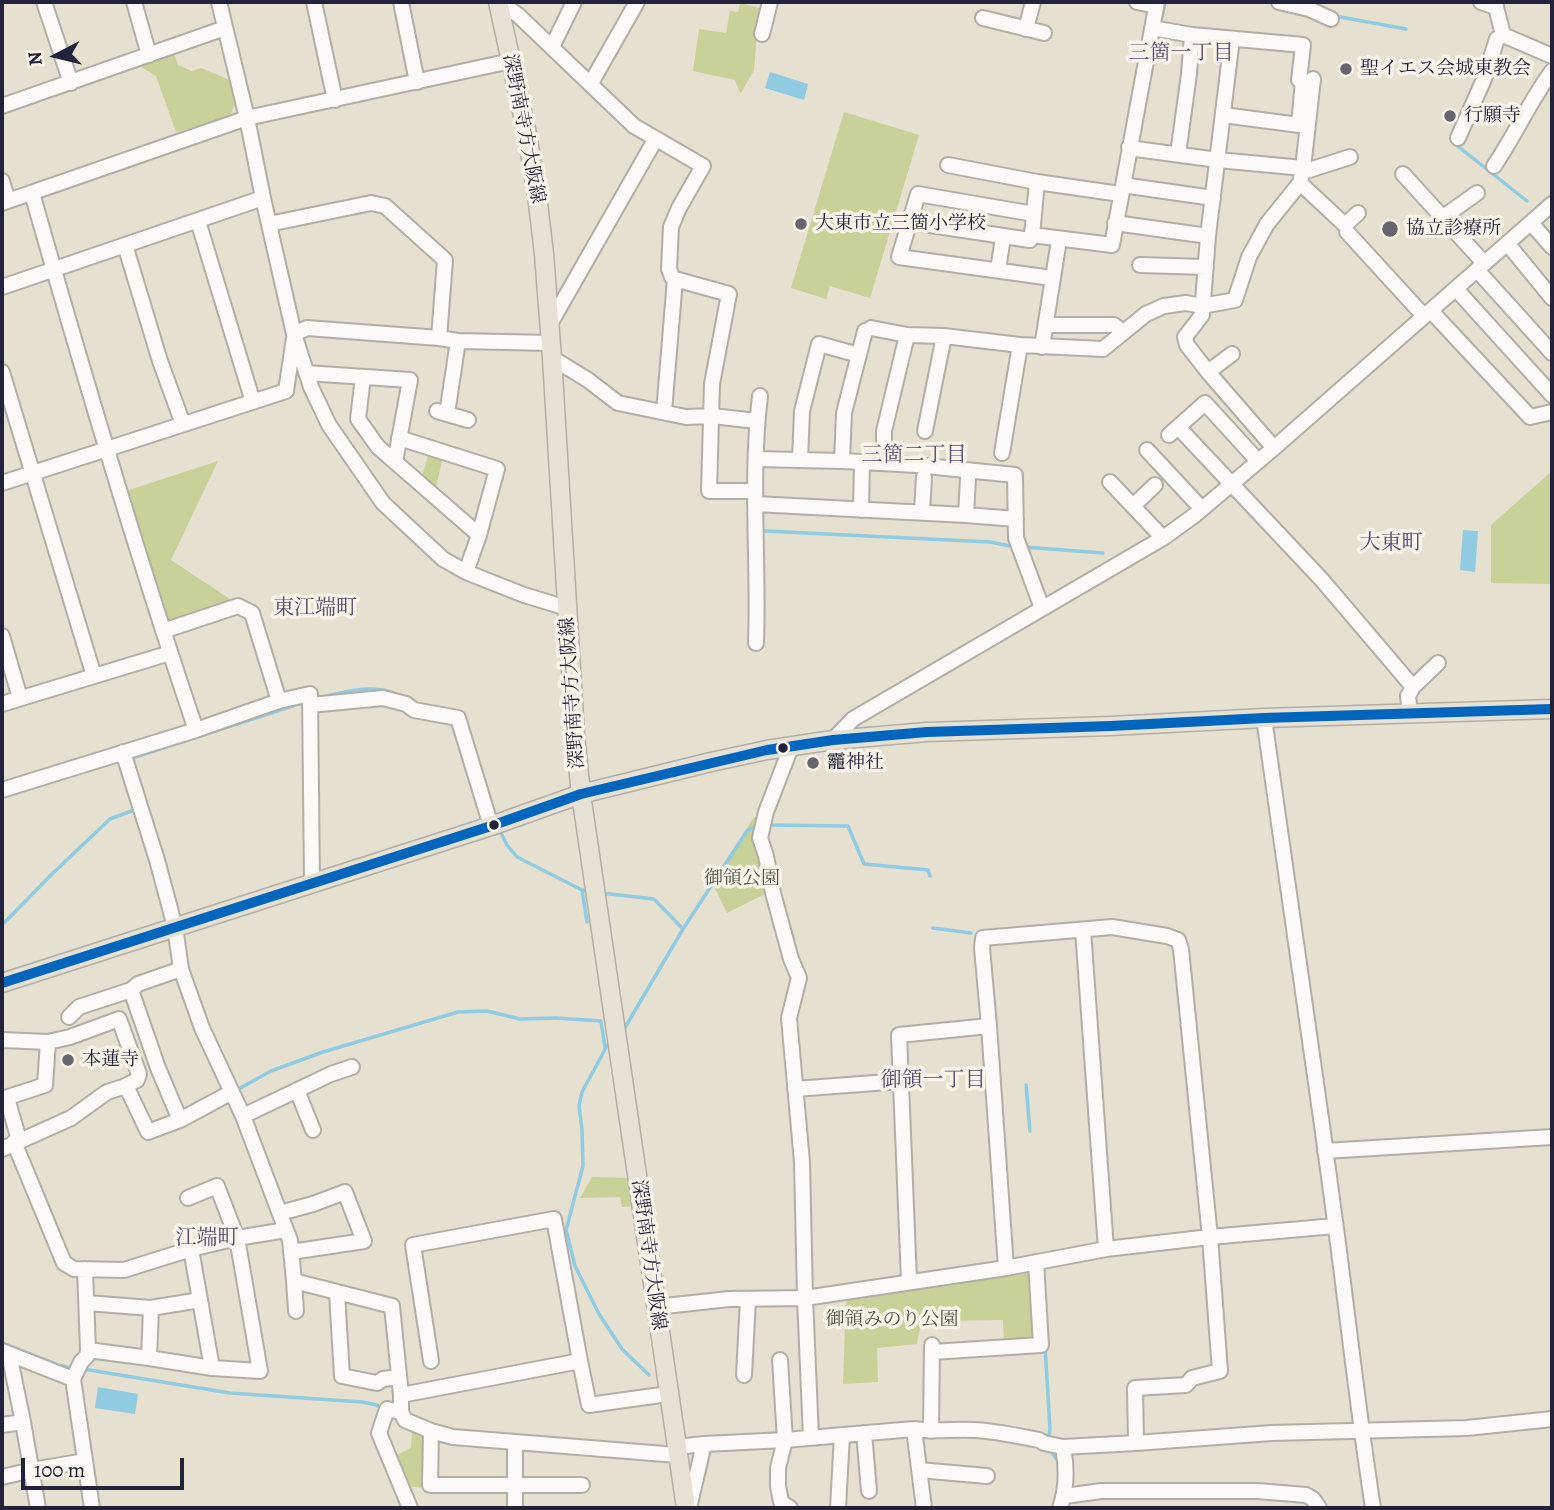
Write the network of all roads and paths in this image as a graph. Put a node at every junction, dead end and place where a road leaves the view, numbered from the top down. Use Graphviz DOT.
graph roads {
  1 [pos="44,2"];
  2 [pos="134,2"];
  3 [pos="219,2"];
  4 [pos="314,2"];
  5 [pos="401,2"];
  6 [pos="499,2"];
  7 [pos="575,2"];
  8 [pos="637,2"];
  9 [pos="770,2"];
  10 [pos="1033,2"];
  11 [pos="1137,2"];
  12 [pos="1279,2"];
  13 [pos="1481,2"];
  14 [pos="1157,4"];
  15 [pos="1496,4"];
  16 [pos="521,8"];
  17 [pos="983,18"];
  18 [pos="1331,19"];
  19 [pos="225,28"];
  20 [pos="1152,28"];
  21 [pos="1026,29"];
  22 [pos="1044,33"];
  23 [pos="762,34"];
  24 [pos="1192,35"];
  25 [pos="1503,35"];
  26 [pos="1232,39"];
  27 [pos="552,47"];
  28 [pos="149,55"];
  29 [pos="1552,55"];
  30 [pos="511,61"];
  31 [pos="1552,71"];
  32 [pos="1313,79"];
  33 [pos="417,82"];
  34 [pos="71,83"];
  35 [pos="591,83"];
  36 [pos="335,100"];
  37 [pos="2,106"];
  38 [pos="1223,115"];
  39 [pos="247,118"];
  40 [pos="1458,138"];
  41 [pos="655,140"];
  42 [pos="1132,148"];
  43 [pos="1178,154"];
  44 [pos="1350,157"];
  45 [pos="1217,160"];
  46 [pos="948,164"];
  47 [pos="1494,166"];
  48 [pos="1302,174"];
  49 [pos="1403,174"];
  50 [pos="2,181"];
  51 [pos="1037,181"];
  52 [pos="1125,190"];
  53 [pos="1477,192"];
  54 [pos="32,193"];
  55 [pos="263,198"];
  56 [pos="1213,198"];
  57 [pos="5,202"];
  58 [pos="1552,204"];
  59 [pos="1358,213"];
  60 [pos="1034,214"];
  61 [pos="1442,218"];
  62 [pos="198,221"];
  63 [pos="910,222"];
  64 [pos="1531,223"];
  65 [pos="269,224"];
  66 [pos="1119,224"];
  67 [pos="1346,233"];
  68 [pos="1032,236"];
  69 [pos="1208,236"];
  70 [pos="1003,237"];
  71 [pos="1059,240"];
  72 [pos="1507,243"];
  73 [pos="125,246"];
  74 [pos="1552,247"];
  75 [pos="1140,265"];
  76 [pos="1480,266"];
  77 [pos="1206,267"];
  78 [pos="54,270"];
  79 [pos="998,270"];
  80 [pos="1052,278"];
  81 [pos="675,279"];
  82 [pos="2,287"];
  83 [pos="1456,289"];
  84 [pos="1552,298"];
  85 [pos="1202,306"];
  86 [pos="1427,313"];
  87 [pos="550,324"];
  88 [pos="1046,325"];
  89 [pos="1124,332"];
  90 [pos="294,334"];
  91 [pos="907,335"];
  92 [pos="944,336"];
  93 [pos="439,338"];
  94 [pos="458,341"];
  95 [pos="1020,345"];
  96 [pos="1042,347"];
  97 [pos="552,350"];
  98 [pos="1552,353"];
  99 [pos="1232,354"];
  100 [pos="859,355"];
  101 [pos="2,372"];
  102 [pos="1208,372"];
  103 [pos="306,373"];
  104 [pos="363,377"];
  105 [pos="1552,395"];
  106 [pos="760,396"];
  107 [pos="253,402"];
  108 [pos="664,412"];
  109 [pos="1552,412"];
  110 [pos="712,416"];
  111 [pos="468,420"];
  112 [pos="757,421"];
  113 [pos="924,422"];
  114 [pos="183,424"];
  115 [pos="399,438"];
  116 [pos="1274,448"];
  117 [pos="107,449"];
  118 [pos="1147,450"];
  119 [pos="1002,453"];
  120 [pos="756,460"];
  121 [pos="800,460"];
  122 [pos="842,461"];
  123 [pos="1258,461"];
  124 [pos="395,462"];
  125 [pos="862,462"];
  126 [pos="884,464"];
  127 [pos="33,473"];
  128 [pos="924,477"];
  129 [pos="968,478"];
  130 [pos="1110,482"];
  131 [pos="2,483"];
  132 [pos="1231,484"];
  133 [pos="1154,485"];
  134 [pos="755,497"];
  135 [pos="1133,506"];
  136 [pos="1202,509"];
  137 [pos="861,510"];
  138 [pos="922,512"];
  139 [pos="966,515"];
  140 [pos="1016,519"];
  141 [pos="480,535"];
  142 [pos="1163,538"];
  143 [pos="466,572"];
  144 [pos="566,608"];
  145 [pos="1042,608"];
  146 [pos="163,631"];
  147 [pos="2,636"];
  148 [pos="756,643"];
  149 [pos="170,653"];
  150 [pos="1438,663"];
  151 [pos="94,676"];
  152 [pos="1413,687"];
  153 [pos="20,698"];
  154 [pos="279,701"];
  155 [pos="2,704"];
  156 [pos="310,705"];
  157 [pos="1552,709"];
  158 [pos="1410,714"];
  159 [pos="1264,718"];
  160 [pos="196,730"];
  161 [pos="833,740"];
  162 [pos="792,747"];
  163 [pos="123,752"];
  164 [pos="2,790"];
  165 [pos="581,794"];
  166 [pos="491,826"];
  167 [pos="312,883"];
  168 [pos="175,927"];
  169 [pos="1083,930"];
  170 [pos="181,969"];
  171 [pos="2,983"];
  172 [pos="131,990"];
  173 [pos="69,1017"];
  174 [pos="989,1026"];
  175 [pos="2,1040"];
  176 [pos="48,1042"];
  177 [pos="352,1068"];
  178 [pos="901,1081"];
  179 [pos="123,1087"];
  180 [pos="795,1089"];
  181 [pos="297,1090"];
  182 [pos="232,1092"];
  183 [pos="4,1099"];
  184 [pos="243,1116"];
  185 [pos="180,1120"];
  186 [pos="313,1130"];
  187 [pos="1552,1137"];
  188 [pos="12,1143"];
  189 [pos="1325,1151"];
  190 [pos="188,1198"];
  191 [pos="280,1213"];
  192 [pos="1335,1226"];
  193 [pos="286,1230"];
  194 [pos="1210,1237"];
  195 [pos="237,1238"];
  196 [pos="191,1249"];
  197 [pos="1106,1249"];
  198 [pos="291,1252"];
  199 [pos="1036,1262"];
  200 [pos="1006,1268"];
  201 [pos="85,1269"];
  202 [pos="294,1281"];
  203 [pos="909,1282"];
  204 [pos="337,1293"];
  205 [pos="805,1298"];
  206 [pos="748,1299"];
  207 [pos="200,1300"];
  208 [pos="87,1303"];
  209 [pos="656,1307"];
  210 [pos="151,1308"];
  211 [pos="296,1311"];
  212 [pos="5,1352"];
  213 [pos="149,1358"];
  214 [pos="431,1360"];
  215 [pos="780,1360"];
  216 [pos="580,1361"];
  217 [pos="79,1366"];
  218 [pos="212,1368"];
  219 [pos="744,1375"];
  220 [pos="399,1377"];
  221 [pos="668,1394"];
  222 [pos="401,1395"];
  223 [pos="401,1412"];
  224 [pos="1552,1419"];
  225 [pos="23,1422"];
  226 [pos="2,1425"];
  227 [pos="914,1429"];
  228 [pos="1361,1430"];
  229 [pos="431,1431"];
  230 [pos="931,1431"];
  231 [pos="864,1433"];
  232 [pos="842,1435"];
  233 [pos="811,1437"];
  234 [pos="785,1440"];
  235 [pos="515,1443"];
  236 [pos="1136,1443"];
  237 [pos="704,1444"];
  238 [pos="1053,1445"];
  239 [pos="676,1451"];
  240 [pos="85,1461"];
  241 [pos="32,1470"];
  242 [pos="919,1470"];
  243 [pos="987,1476"];
  244 [pos="2,1477"];
  245 [pos="515,1484"];
  246 [pos="582,1485"];
  247 [pos="869,1492"];
  248 [pos="1062,1502"];
  249 [pos="38,1508"];
  250 [pos="92,1508"];
  251 [pos="410,1508"];
  252 [pos="515,1508"];
  253 [pos="687,1508"];
  254 [pos="790,1508"];
  255 [pos="838,1508"];
  256 [pos="924,1508"];
  257 [pos="1319,1508"];
  258 [pos="1373,1508"];
  1 -- 34 [label="street"];
  2 -- 28 [label="street"];
  3 -- 19 [label="street"];
  4 -- 36 [label="street"];
  5 -- 33 [label="street"];
  6 -- 16 [label="street"];
  6 -- 30 [label="main road, 深野南寺方大阪線"];
  7 -- 27 [label="street"];
  8 -- 35 [label="street"];
  9 -- 23 [label="street"];
  10 -- 21 [label="street"];
  11 -- 14 [label="street"];
  12 -- 18 [label="street"];
  13 -- 15 [label="street"];
  14 -- 20 [label="street"];
  15 -- 25 [label="street"];
  16 -- 27 [label="street"];
  17 -- 21 [label="street"];
  19 -- 28 [label="street"];
  19 -- 39 [label="street"];
  20 -- 24 [label="street"];
  20 -- 42 [label="street"];
  21 -- 22 [label="street"];
  24 -- 26 [label="street"];
  24 -- 43 [label="street"];
  25 -- 29 [label="street"];
  25 -- 40 [label="street"];
  26 -- 38 [label="street"];
  26 -- 38 [label="street"];
  27 -- 35 [label="street"];
  28 -- 34 [label="street"];
  30 -- 33 [label="street"];
  30 -- 87 [label="main road, 深野南寺方大阪線"];
  31 -- 47 [label="street"];
  32 -- 48 [label="street"];
  33 -- 36 [label="street"];
  34 -- 37 [label="street"];
  35 -- 41 [label="street"];
  36 -- 39 [label="street"];
  38 -- 45 [label="street"];
  39 -- 54 [label="street"];
  39 -- 55 [label="street"];
  41 -- 81 [label="street"];
  41 -- 87 [label="street"];
  42 -- 43 [label="street"];
  42 -- 52 [label="street"];
  43 -- 45 [label="street"];
  44 -- 48 [label="street"];
  45 -- 48 [label="street"];
  45 -- 56 [label="street"];
  46 -- 51 [label="street"];
  48 -- 59 [label="street"];
  48 -- 85 [label="street"];
  49 -- 61 [label="street"];
  50 -- 57 [label="street"];
  51 -- 52 [label="street"];
  51 -- 60 [label="street"];
  52 -- 56 [label="street"];
  52 -- 66 [label="street"];
  53 -- 61 [label="street"];
  54 -- 57 [label="street"];
  54 -- 78 [label="street"];
  55 -- 62 [label="street"];
  55 -- 65 [label="street"];
  56 -- 69 [label="street"];
  58 -- 64 [label="street"];
  60 -- 63 [label="street"];
  60 -- 68 [label="street"];
  61 -- 76 [label="street"];
  62 -- 73 [label="street"];
  62 -- 107 [label="street"];
  63 -- 70 [label="street"];
  63 -- 79 [label="street"];
  64 -- 72 [label="street"];
  64 -- 74 [label="street"];
  65 -- 90 [label="street"];
  65 -- 93 [label="street"];
  66 -- 69 [label="street"];
  66 -- 71 [label="street"];
  67 -- 86 [label="street"];
  68 -- 70 [label="street"];
  68 -- 71 [label="street"];
  69 -- 77 [label="street"];
  70 -- 79 [label="street"];
  71 -- 80 [label="street"];
  72 -- 76 [label="street"];
  72 -- 84 [label="street"];
  73 -- 78 [label="street"];
  73 -- 114 [label="street"];
  75 -- 77 [label="street"];
  76 -- 83 [label="street"];
  76 -- 98 [label="street"];
  77 -- 85 [label="street"];
  78 -- 82 [label="street"];
  78 -- 117 [label="street"];
  79 -- 80 [label="street"];
  80 -- 88 [label="street"];
  81 -- 108 [label="street"];
  81 -- 110 [label="street"];
  83 -- 86 [label="street"];
  83 -- 105 [label="street"];
  85 -- 89 [label="street"];
  85 -- 102 [label="street"];
  86 -- 109 [label="street"];
  86 -- 116 [label="street"];
  87 -- 97 [label="main road, 深野南寺方大阪線"];
  88 -- 89 [label="street"];
  88 -- 96 [label="street"];
  89 -- 96 [label="street"];
  90 -- 93 [label="street"];
  90 -- 103 [label="street"];
  90 -- 107 [label="street"];
  91 -- 92 [label="street"];
  91 -- 100 [label="street"];
  91 -- 126 [label="street"];
  92 -- 95 [label="street"];
  92 -- 113 [label="street"];
  93 -- 94 [label="street"];
  94 -- 97 [label="street"];
  94 -- 111 [label="street"];
  95 -- 96 [label="street"];
  95 -- 119 [label="street"];
  97 -- 108 [label="street"];
  97 -- 144 [label="main road, 深野南寺方大阪線"];
  99 -- 102 [label="street"];
  100 -- 121 [label="street"];
  100 -- 122 [label="street"];
  101 -- 127 [label="street"];
  102 -- 116 [label="street"];
  103 -- 104 [label="street"];
  103 -- 143 [label="street"];
  104 -- 115 [label="street"];
  104 -- 124 [label="street"];
  106 -- 112 [label="street"];
  107 -- 114 [label="street"];
  108 -- 110 [label="street"];
  110 -- 112 [label="street"];
  110 -- 134 [label="street"];
  112 -- 120 [label="street"];
  114 -- 117 [label="street"];
  115 -- 124 [label="street"];
  115 -- 141 [label="street"];
  116 -- 123 [label="street"];
  117 -- 127 [label="street"];
  117 -- 146 [label="street"];
  118 -- 136 [label="street"];
  120 -- 121 [label="street"];
  120 -- 134 [label="street"];
  121 -- 122 [label="street"];
  122 -- 125 [label="street"];
  123 -- 132 [label="street"];
  123 -- 132 [label="street"];
  124 -- 141 [label="street"];
  125 -- 126 [label="street"];
  125 -- 137 [label="street"];
  126 -- 140 [label="street"];
  127 -- 131 [label="street"];
  127 -- 151 [label="street"];
  128 -- 138 [label="street"];
  129 -- 139 [label="street"];
  130 -- 135 [label="street"];
  132 -- 136 [label="street"];
  132 -- 152 [label="street"];
  133 -- 135 [label="street"];
  134 -- 137 [label="street"];
  134 -- 148 [label="street"];
  135 -- 142 [label="street"];
  136 -- 142 [label="street"];
  137 -- 138 [label="street"];
  138 -- 139 [label="street"];
  139 -- 140 [label="street"];
  140 -- 145 [label="street"];
  141 -- 143 [label="street"];
  142 -- 145 [label="street"];
  143 -- 144 [label="street"];
  144 -- 165 [label="main road, 深野南寺方大阪線"];
  145 -- 161 [label="street"];
  146 -- 149 [label="street"];
  146 -- 154 [label="street"];
  147 -- 153 [label="street"];
  149 -- 151 [label="street"];
  149 -- 160 [label="street"];
  150 -- 152 [label="street"];
  151 -- 153 [label="street"];
  152 -- 158 [label="street"];
  153 -- 155 [label="street"];
  154 -- 156 [label="street"];
  154 -- 160 [label="street"];
  156 -- 166 [label="street"];
  156 -- 167 [label="street"];
  157 -- 158 [label="main road"];
  158 -- 159 [label="main road"];
  159 -- 161 [label="main road"];
  159 -- 189 [label="street"];
  160 -- 163 [label="street"];
  161 -- 162 [label="main road"];
  162 -- 165 [label="main road"];
  162 -- 180 [label="street"];
  163 -- 164 [label="street"];
  163 -- 168 [label="street"];
  165 -- 166 [label="main road"];
  165 -- 209 [label="main road, 深野南寺方大阪線"];
  166 -- 167 [label="main road"];
  167 -- 168 [label="main road"];
  168 -- 170 [label="street"];
  168 -- 171 [label="main road"];
  169 -- 174 [label="street"];
  169 -- 194 [label="street"];
  169 -- 197 [label="street"];
  170 -- 172 [label="street"];
  170 -- 182 [label="street"];
  172 -- 173 [label="street"];
  172 -- 185 [label="street"];
  174 -- 178 [label="street"];
  174 -- 200 [label="street"];
  175 -- 176 [label="street"];
  176 -- 179 [label="street"];
  176 -- 183 [label="street"];
  177 -- 181 [label="street"];
  178 -- 180 [label="street"];
  178 -- 203 [label="street"];
  179 -- 185 [label="street"];
  179 -- 188 [label="street"];
  180 -- 205 [label="street"];
  181 -- 184 [label="street"];
  181 -- 186 [label="street"];
  182 -- 184 [label="street"];
  182 -- 185 [label="street"];
  183 -- 188 [label="street"];
  184 -- 191 [label="street"];
  187 -- 189 [label="street"];
  188 -- 201 [label="street"];
  189 -- 192 [label="street"];
  190 -- 195 [label="street"];
  191 -- 193 [label="street"];
  191 -- 198 [label="street"];
  192 -- 194 [label="street"];
  192 -- 228 [label="street"];
  193 -- 195 [label="street"];
  193 -- 198 [label="street"];
  194 -- 197 [label="street"];
  194 -- 236 [label="street"];
  195 -- 196 [label="street"];
  195 -- 218 [label="street"];
  196 -- 201 [label="street"];
  196 -- 207 [label="street"];
  197 -- 199 [label="street"];
  198 -- 202 [label="street"];
  199 -- 200 [label="street"];
  199 -- 230 [label="street"];
  200 -- 203 [label="street"];
  201 -- 208 [label="street"];
  202 -- 204 [label="street"];
  202 -- 211 [label="street"];
  203 -- 205 [label="street"];
  204 -- 220 [label="street"];
  204 -- 220 [label="street"];
  205 -- 206 [label="street"];
  205 -- 233 [label="street"];
  206 -- 209 [label="street"];
  206 -- 219 [label="street"];
  207 -- 210 [label="street"];
  207 -- 218 [label="street"];
  208 -- 210 [label="street"];
  208 -- 217 [label="street"];
  209 -- 221 [label="main road, 深野南寺方大阪線"];
  210 -- 213 [label="street"];
  212 -- 217 [label="street"];
  212 -- 225 [label="street"];
  213 -- 217 [label="street"];
  213 -- 218 [label="street"];
  214 -- 216 [label="street"];
  215 -- 234 [label="street"];
  216 -- 221 [label="street"];
  216 -- 222 [label="street"];
  217 -- 240 [label="street"];
  220 -- 222 [label="street"];
  221 -- 239 [label="main road, 深野南寺方大阪線"];
  222 -- 223 [label="street"];
  223 -- 229 [label="street"];
  223 -- 251 [label="street"];
  224 -- 228 [label="street"];
  225 -- 226 [label="street"];
  225 -- 241 [label="street"];
  227 -- 230 [label="street"];
  227 -- 231 [label="street"];
  227 -- 242 [label="street"];
  228 -- 236 [label="street"];
  228 -- 258 [label="street"];
  229 -- 235 [label="street"];
  229 -- 245 [label="street"];
  230 -- 238 [label="street"];
  231 -- 232 [label="street"];
  231 -- 247 [label="street"];
  232 -- 233 [label="street"];
  232 -- 255 [label="street"];
  233 -- 234 [label="street"];
  234 -- 237 [label="street"];
  234 -- 254 [label="street"];
  235 -- 239 [label="street"];
  235 -- 245 [label="street"];
  236 -- 238 [label="street"];
  237 -- 239 [label="street"];
  237 -- 253 [label="street"];
  238 -- 248 [label="street"];
  239 -- 253 [label="main road, 深野南寺方大阪線"];
  240 -- 241 [label="street"];
  240 -- 250 [label="street"];
  241 -- 244 [label="street"];
  241 -- 249 [label="street"];
  242 -- 243 [label="street"];
  242 -- 256 [label="street"];
  245 -- 246 [label="street"];
  245 -- 252 [label="street"];
  248 -- 257 [label="street"];
}
